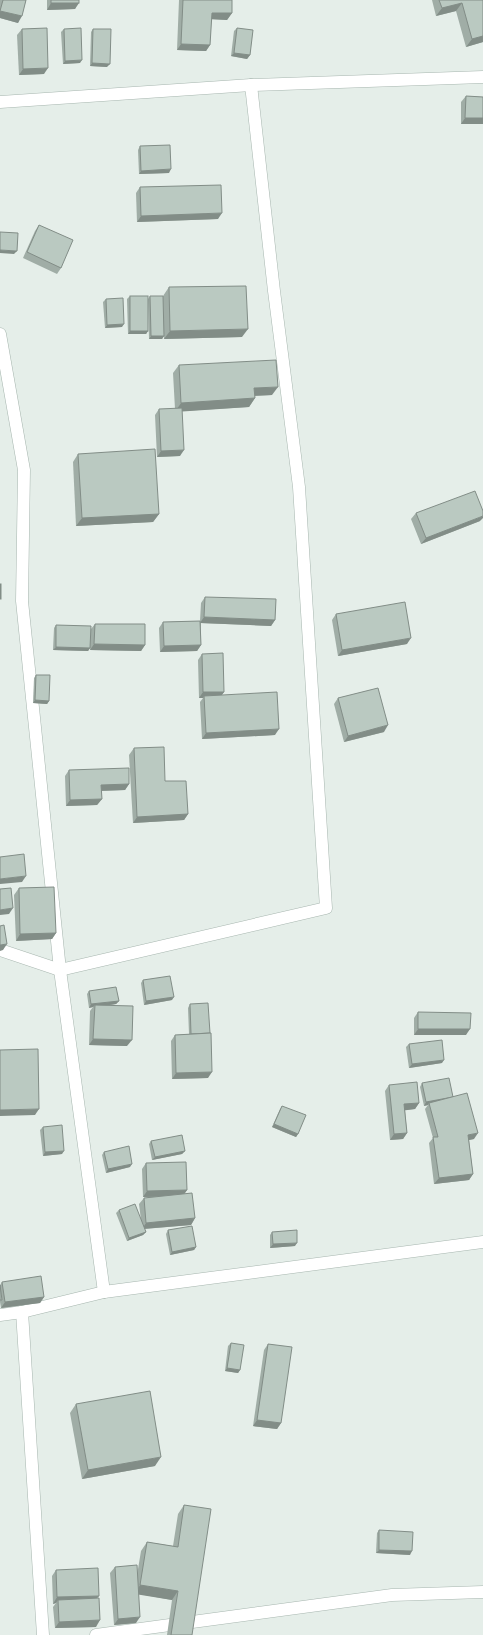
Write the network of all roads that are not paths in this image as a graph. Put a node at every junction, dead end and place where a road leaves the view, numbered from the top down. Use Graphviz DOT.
graph roads {
  1 [pos="483,77"];
  2 [pos="251,85"];
  3 [pos="0,102"];
  4 [pos="0,334"];
  5 [pos="0,950"];
  6 [pos="60,970"];
  7 [pos="483,1242"];
  8 [pos="104,1292"];
  9 [pos="22,1312"];
  10 [pos="0,1315"];
  11 [pos="483,1592"];
  12 [pos="43,1635"];
  13 [pos="96,1635"];
  1 -- 2 [label="street"];
  2 -- 3 [label="street"];
  2 -- 6 [label="street"];
  4 -- 6 [label="street"];
  5 -- 6 [label="street"];
  6 -- 8 [label="street"];
  7 -- 8 [label="street"];
  8 -- 9 [label="street"];
  9 -- 10 [label="street"];
  9 -- 12 [label="street"];
  11 -- 13 [label="street"];
}
